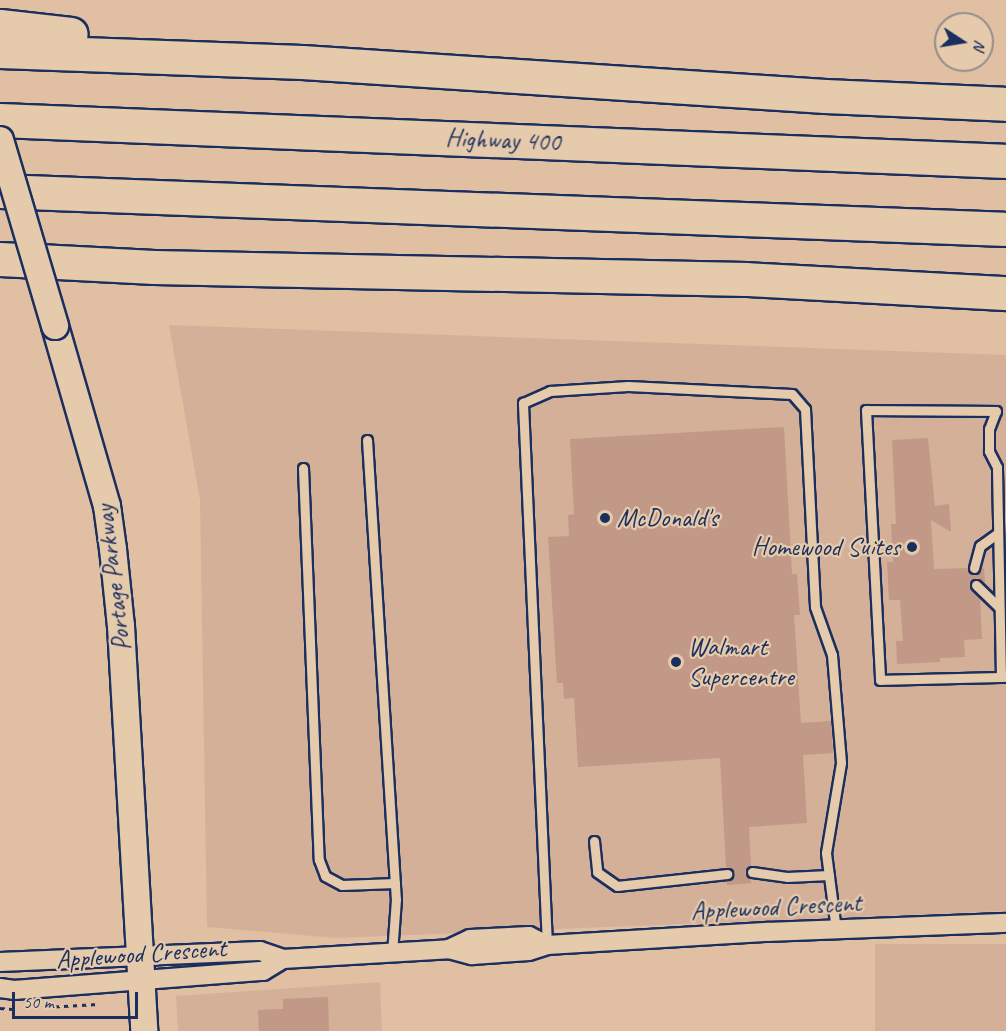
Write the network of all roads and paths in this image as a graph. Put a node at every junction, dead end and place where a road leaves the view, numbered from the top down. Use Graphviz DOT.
graph roads {
  1 [pos="0,26"];
  2 [pos="0,51"];
  3 [pos="302,62"];
  4 [pos="1006,105"];
  5 [pos="0,120"];
  6 [pos="0,140"];
  7 [pos="1006,161"];
  8 [pos="0,191"];
  9 [pos="1006,229"];
  10 [pos="0,259"];
  11 [pos="154,267"];
  12 [pos="0,278"];
  13 [pos="1006,293"];
  14 [pos="996,411"];
  15 [pos="1006,411"];
  16 [pos="367,440"];
  17 [pos="303,468"];
  18 [pos="998,533"];
  19 [pos="974,568"];
  20 [pos="976,585"];
  21 [pos="999,607"];
  22 [pos="1003,677"];
  23 [pos="594,841"];
  24 [pos="752,872"];
  25 [pos="727,874"];
  26 [pos="829,875"];
  27 [pos="395,883"];
  28 [pos="1006,923"];
  29 [pos="836,930"];
  30 [pos="548,945"];
  31 [pos="392,953"];
  32 [pos="0,962"];
  33 [pos="140,968"];
  34 [pos="0,988"];
  35 [pos="144,1031"];
  1 -- 3 [label="highway"];
  2 -- 3 [label="highway"];
  3 -- 4 [label="highway"];
  5 -- 7 [label="highway, Highway 400"];
  6 -- 33 [label="street, Portage Parkway, bridge"];
  8 -- 9 [label="highway"];
  10 -- 11 [label="highway"];
  11 -- 12 [label="highway"];
  11 -- 13 [label="highway"];
  14 -- 15 [label="lane"];
  14 -- 18 [label="lane"];
  14 -- 22 [label="lane"];
  16 -- 27 [label="lane"];
  17 -- 27 [label="lane"];
  18 -- 19 [label="lane"];
  18 -- 21 [label="lane"];
  20 -- 21 [label="lane"];
  21 -- 22 [label="lane"];
  23 -- 25 [label="lane"];
  24 -- 26 [label="lane"];
  26 -- 29 [label="lane"];
  26 -- 30 [label="lane"];
  27 -- 31 [label="lane"];
  28 -- 29 [label="street, Applewood Crescent"];
  29 -- 30 [label="street, Applewood Crescent"];
  30 -- 31 [label="street, Applewood Crescent"];
  31 -- 33 [label="street, Applewood Crescent"];
  32 -- 33 [label="street, Applewood Crescent"];
  33 -- 34 [label="street, Applewood Crescent"];
  33 -- 35 [label="street, Portage Parkway"];
}
